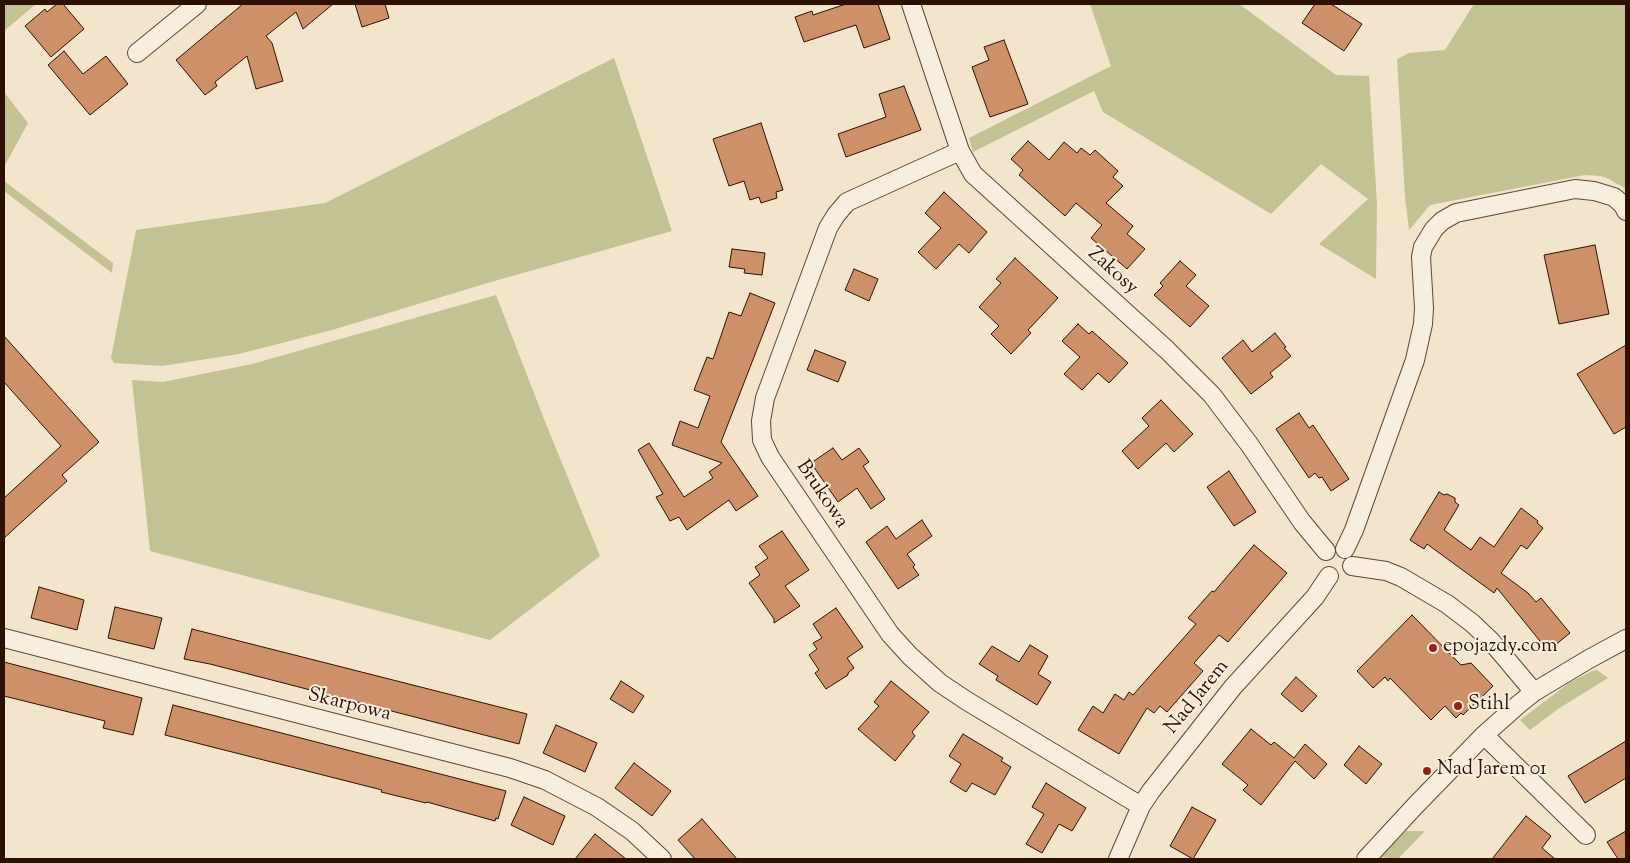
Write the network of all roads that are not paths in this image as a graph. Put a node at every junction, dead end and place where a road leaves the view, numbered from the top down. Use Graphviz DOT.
graph roads {
  1 [pos="197,4"];
  2 [pos="911,4"];
  3 [pos="137,53"];
  4 [pos="960,151"];
  5 [pos="1626,211"];
  6 [pos="1345,549"];
  7 [pos="1326,551"];
  8 [pos="1352,566"];
  9 [pos="1329,576"];
  10 [pos="4,638"];
  11 [pos="1626,639"];
  12 [pos="1534,692"];
  13 [pos="1484,735"];
  14 [pos="1140,806"];
  15 [pos="1586,835"];
  16 [pos="662,859"];
  17 [pos="1118,859"];
  18 [pos="1366,859"];
  1 -- 3 [label="street"];
  2 -- 4 [label="street, Zakosy"];
  4 -- 7 [label="street, Zakosy"];
  4 -- 14 [label="street, Brukowa"];
  5 -- 6 [label="street"];
  6 -- 7 [label="street"];
  6 -- 8 [label="street"];
  7 -- 9 [label="street"];
  8 -- 9 [label="street"];
  8 -- 12 [label="street"];
  9 -- 14 [label="street, Nad Jarem"];
  10 -- 16 [label="street, Skarpowa"];
  11 -- 12 [label="street"];
  12 -- 13 [label="street"];
  13 -- 15 [label="street"];
  13 -- 18 [label="street"];
  14 -- 17 [label="street, Nad Jarem"];
}
